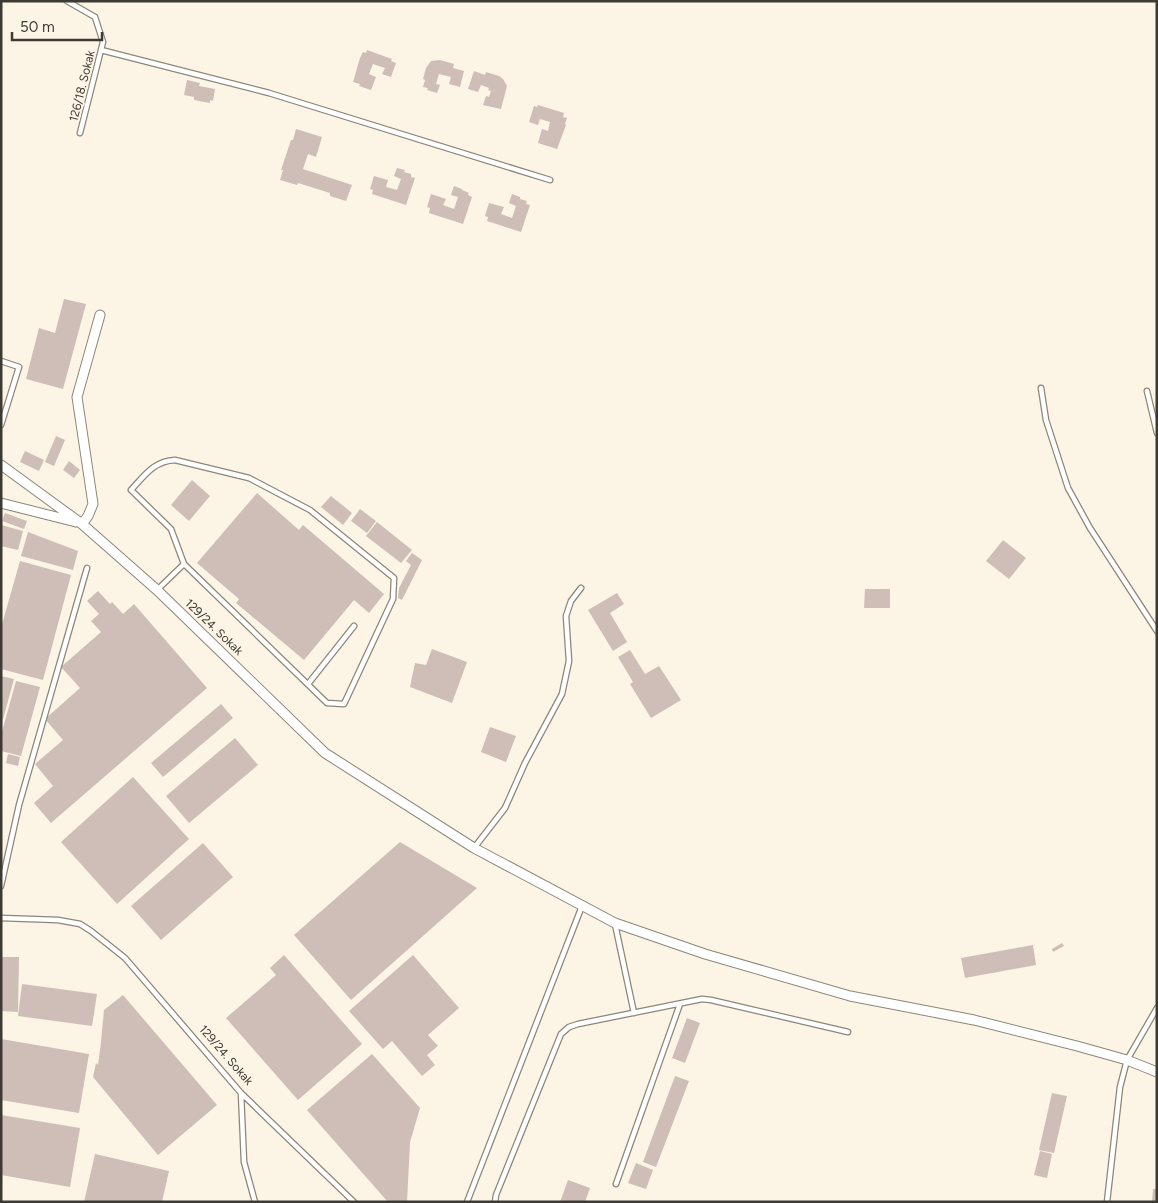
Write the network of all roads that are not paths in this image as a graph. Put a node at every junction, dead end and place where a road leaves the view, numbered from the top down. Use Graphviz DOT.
graph roads {
  1 [pos="67,1"];
  2 [pos="101,50"];
  3 [pos="80,134"];
  4 [pos="550,180"];
  5 [pos="100,315"];
  6 [pos="1,361"];
  7 [pos="1042,388"];
  8 [pos="1147,391"];
  9 [pos="1,425"];
  10 [pos="1157,433"];
  11 [pos="1,465"];
  12 [pos="1,503"];
  13 [pos="82,524"];
  14 [pos="184,564"];
  15 [pos="87,568"];
  16 [pos="581,588"];
  17 [pos="157,590"];
  18 [pos="354,626"];
  19 [pos="1157,631"];
  20 [pos="308,684"];
  21 [pos="474,848"];
  22 [pos="1,886"];
  23 [pos="582,906"];
  24 [pos="1,918"];
  25 [pos="614,923"];
  26 [pos="680,1004"];
  27 [pos="1157,1008"];
  28 [pos="634,1013"];
  29 [pos="848,1032"];
  30 [pos="1127,1060"];
  31 [pos="1157,1072"];
  32 [pos="241,1092"];
  33 [pos="616,1184"];
  34 [pos="255,1202"];
  35 [pos="354,1202"];
  36 [pos="467,1202"];
  37 [pos="495,1202"];
  38 [pos="1107,1202"];
  1 -- 2 [label="lane, 126/18. Sokak"];
  2 -- 3 [label="lane, 126/18. Sokak"];
  2 -- 4 [label="lane"];
  5 -- 13 [label="street"];
  6 -- 9 [label="lane"];
  7 -- 19 [label="lane"];
  8 -- 10 [label="lane"];
  11 -- 13 [label="street, 129/24. Sokak"];
  12 -- 13 [label="street, 129/24. Sokak"];
  13 -- 17 [label="street, 129/24. Sokak"];
  14 -- 17 [label="lane"];
  14 -- 20 [label="lane"];
  14 -- 20 [label="lane"];
  15 -- 22 [label="lane"];
  16 -- 21 [label="lane"];
  17 -- 21 [label="street, 129/24. Sokak"];
  18 -- 20 [label="lane"];
  21 -- 23 [label="street, 129/24. Sokak"];
  23 -- 25 [label="street, 129/24. Sokak"];
  23 -- 36 [label="lane"];
  24 -- 32 [label="lane, 129/24. Sokak"];
  25 -- 28 [label="lane"];
  25 -- 30 [label="street, 129/24. Sokak"];
  26 -- 28 [label="lane"];
  26 -- 29 [label="lane"];
  26 -- 33 [label="lane"];
  27 -- 30 [label="lane"];
  28 -- 37 [label="lane"];
  30 -- 31 [label="street, 129/24. Sokak"];
  30 -- 38 [label="lane"];
  32 -- 34 [label="lane"];
  32 -- 35 [label="lane, 129/24. Sokak"];
}
